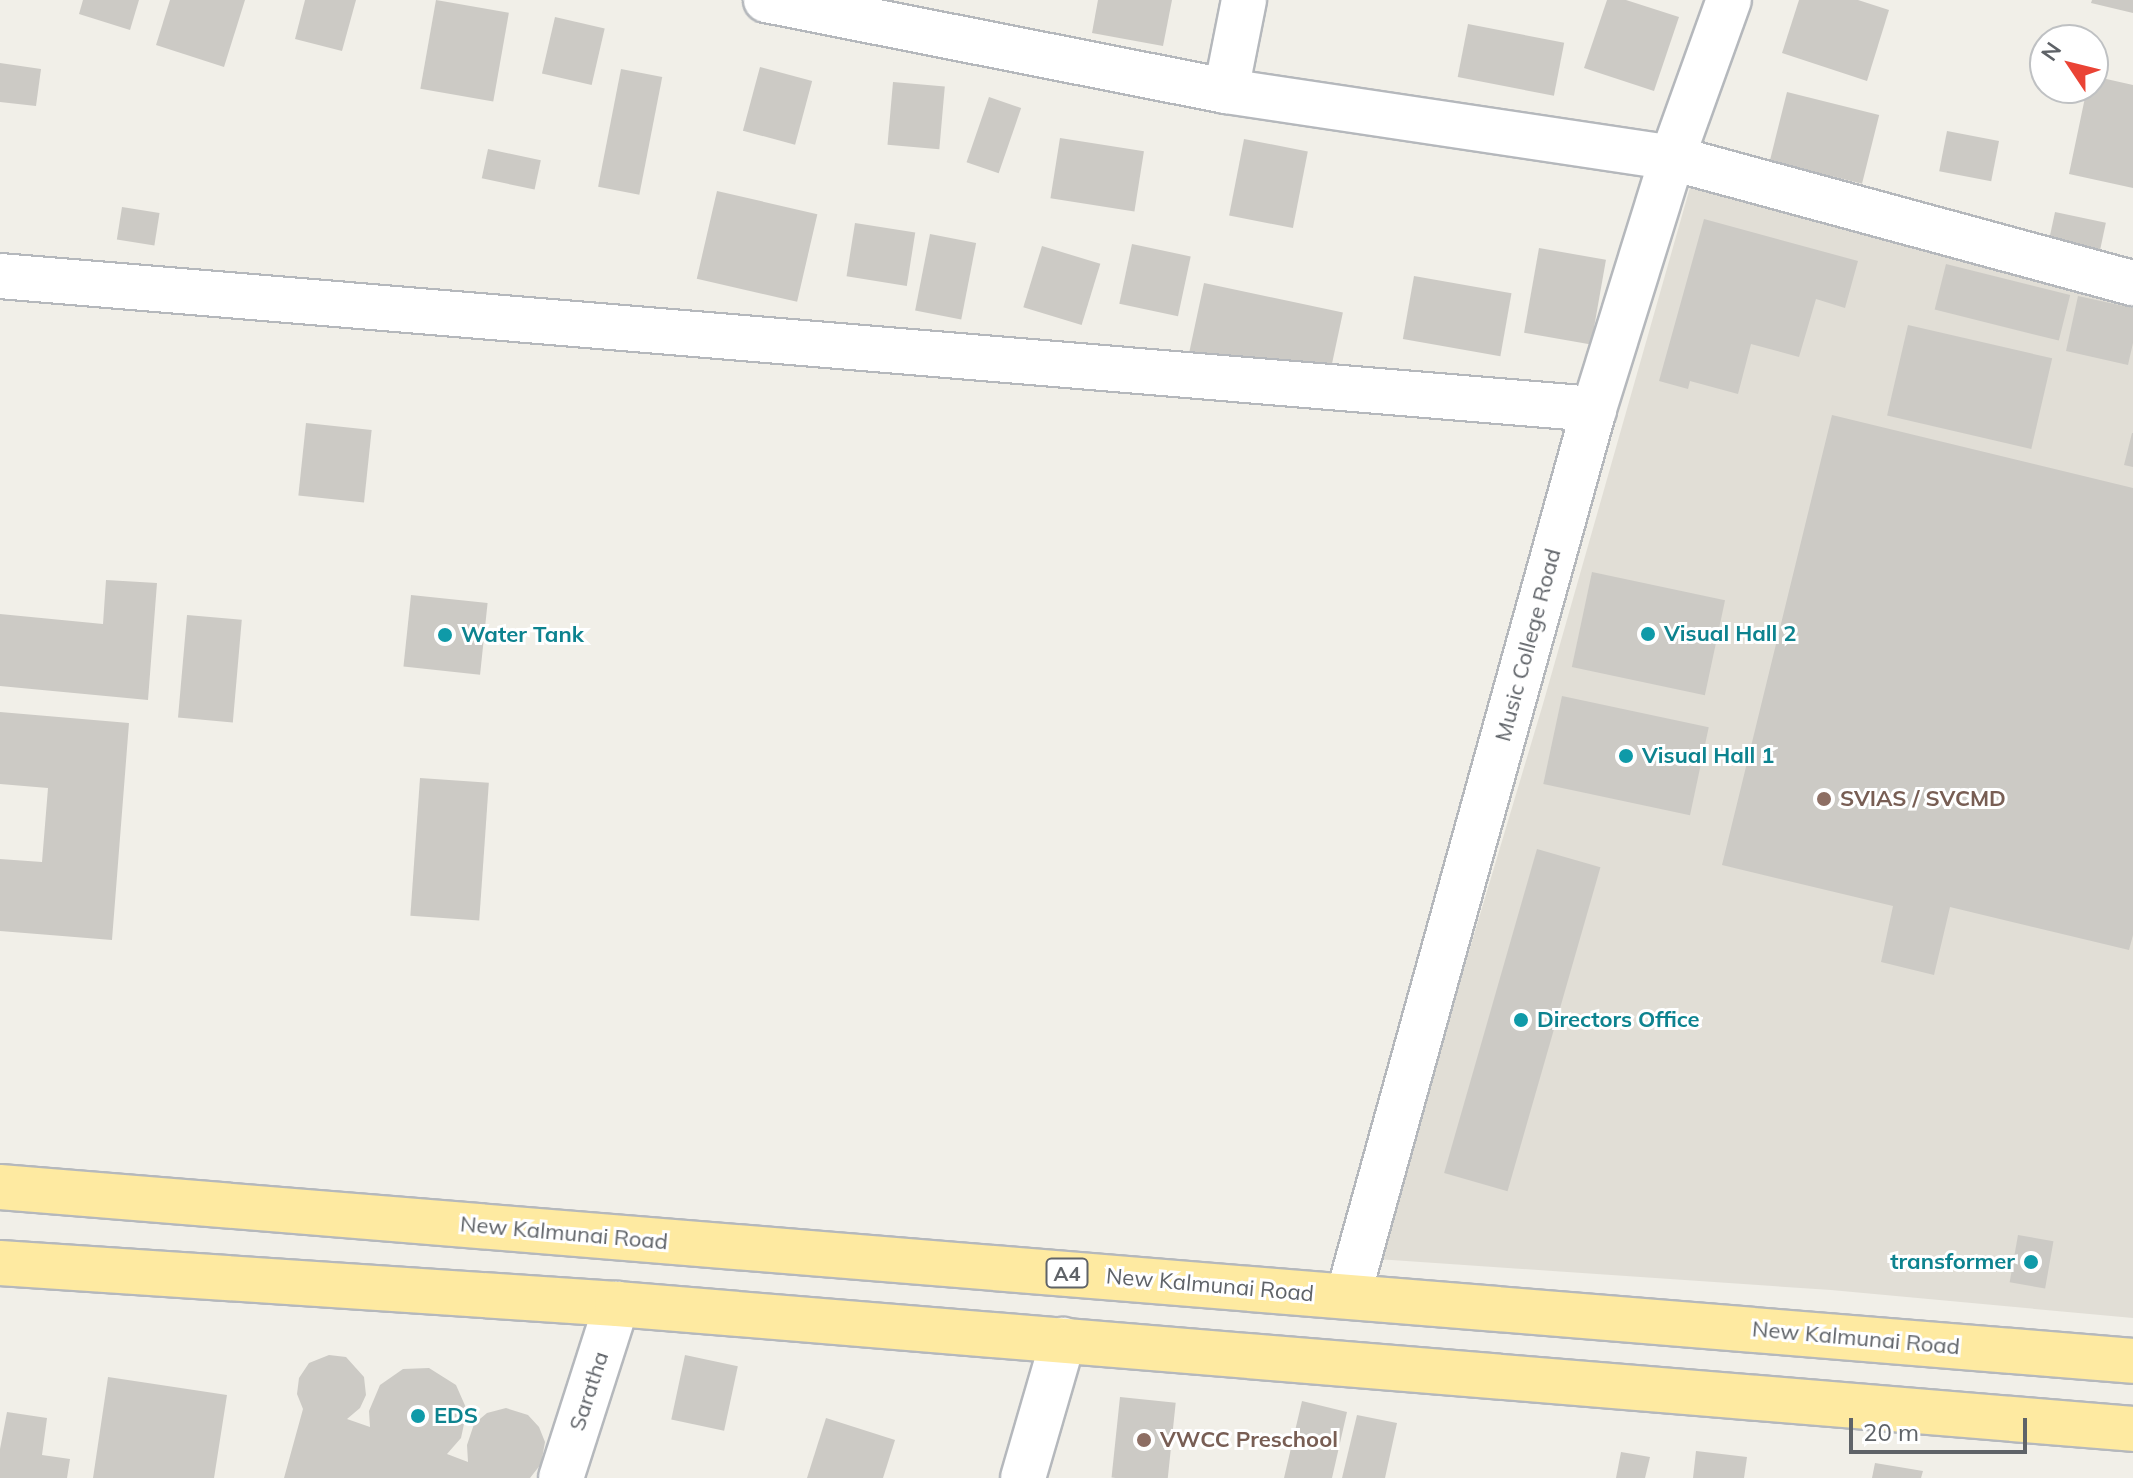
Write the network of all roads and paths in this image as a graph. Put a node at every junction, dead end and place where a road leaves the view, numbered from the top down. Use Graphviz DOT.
graph roads {
  1 [pos="766,0"];
  2 [pos="1244,0"];
  3 [pos="1729,0"];
  4 [pos="1226,91"];
  5 [pos="1672,158"];
  6 [pos="0,276"];
  7 [pos="2133,283"];
  8 [pos="1594,409"];
  9 [pos="0,1187"];
  10 [pos="0,1263"];
  11 [pos="1348,1296"];
  12 [pos="617,1304"];
  13 [pos="1063,1340"];
  14 [pos="2133,1361"];
  15 [pos="2133,1429"];
  16 [pos="561,1478"];
  17 [pos="1023,1478"];
  1 -- 4 [label="street"];
  2 -- 4 [label="street"];
  3 -- 5 [label="street, Music College Road"];
  4 -- 5 [label="street"];
  5 -- 7 [label="street"];
  5 -- 8 [label="street, Music College Road"];
  6 -- 8 [label="street"];
  8 -- 11 [label="street, Music College Road"];
  9 -- 11 [label="highway, New Kalmunai Road / A4"];
  10 -- 12 [label="highway"];
  11 -- 14 [label="highway, New Kalmunai Road / A4"];
  12 -- 13 [label="highway"];
  12 -- 16 [label="street, Saratha"];
  13 -- 15 [label="highway"];
  13 -- 17 [label="street"];
}
